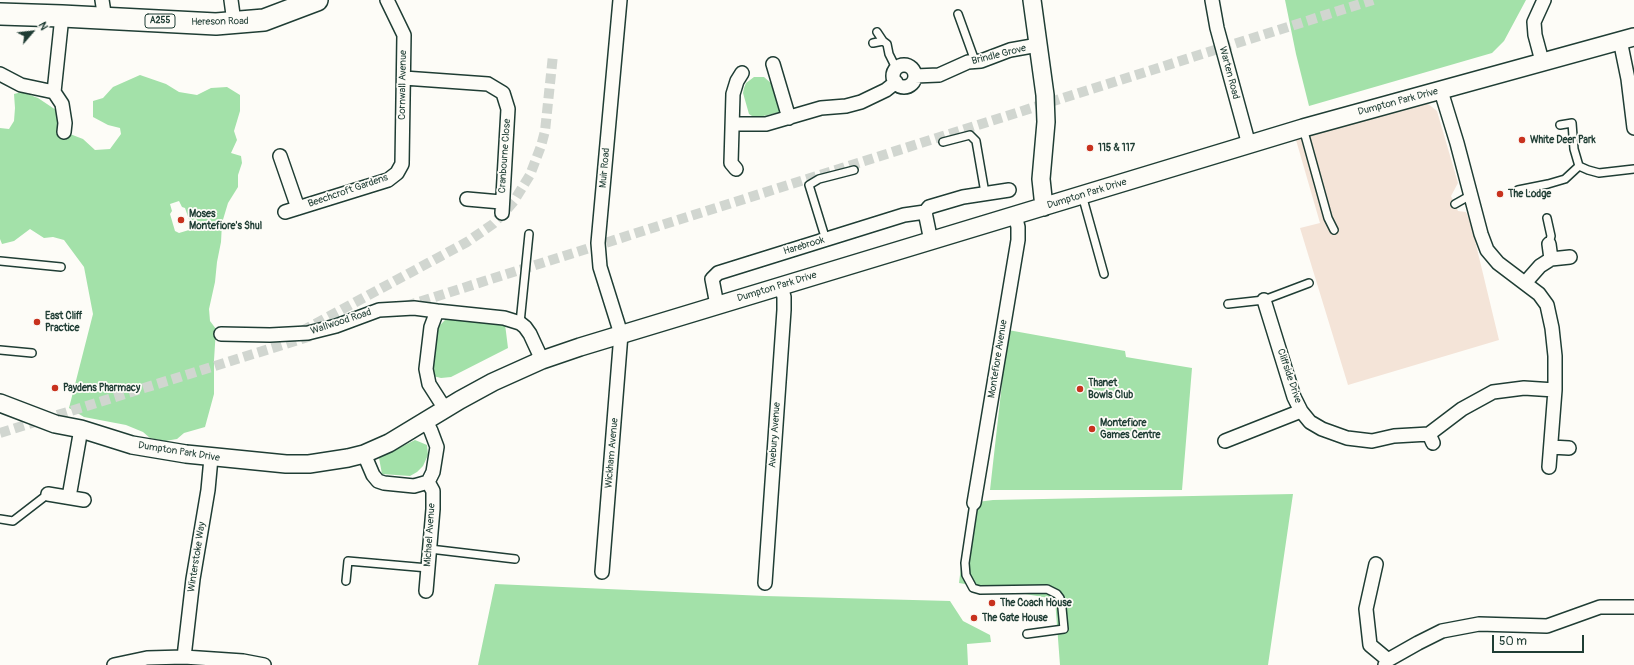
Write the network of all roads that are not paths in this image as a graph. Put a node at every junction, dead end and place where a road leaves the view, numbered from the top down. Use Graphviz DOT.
graph roads {
  1 [pos="230,0"];
  2 [pos="317,0"];
  3 [pos="387,0"];
  4 [pos="620,0"];
  5 [pos="1032,0"];
  6 [pos="1212,0"];
  7 [pos="1544,0"];
  8 [pos="104,9"];
  9 [pos="0,14"];
  10 [pos="958,14"];
  11 [pos="62,16"];
  12 [pos="234,22"];
  13 [pos="877,32"];
  14 [pos="1627,38"];
  15 [pos="883,41"];
  16 [pos="873,43"];
  17 [pos="1038,46"];
  18 [pos="975,61"];
  19 [pos="1542,61"];
  20 [pos="773,64"];
  21 [pos="896,68"];
  22 [pos="742,73"];
  23 [pos="0,74"];
  24 [pos="915,76"];
  25 [pos="404,78"];
  26 [pos="896,82"];
  27 [pos="1441,91"];
  28 [pos="54,92"];
  29 [pos="789,118"];
  30 [pos="733,124"];
  31 [pos="1560,125"];
  32 [pos="1303,128"];
  33 [pos="1634,128"];
  34 [pos="64,132"];
  35 [pos="942,142"];
  36 [pos="1249,145"];
  37 [pos="280,156"];
  38 [pos="1579,166"];
  39 [pos="736,169"];
  40 [pos="1634,169"];
  41 [pos="854,170"];
  42 [pos="397,173"];
  43 [pos="1009,190"];
  44 [pos="1518,190"];
  45 [pos="985,193"];
  46 [pos="1082,195"];
  47 [pos="1471,195"];
  48 [pos="467,199"];
  49 [pos="1455,204"];
  50 [pos="1044,207"];
  51 [pos="925,212"];
  52 [pos="1015,215"];
  53 [pos="1547,218"];
  54 [pos="1334,230"];
  55 [pos="529,234"];
  56 [pos="826,240"];
  57 [pos="931,241"];
  58 [pos="1549,244"];
  59 [pos="1570,257"];
  60 [pos="1551,259"];
  61 [pos="0,261"];
  62 [pos="61,267"];
  63 [pos="1104,274"];
  64 [pos="1309,283"];
  65 [pos="1525,283"];
  66 [pos="781,286"];
  67 [pos="1264,300"];
  68 [pos="1228,304"];
  69 [pos="717,305"];
  70 [pos="437,311"];
  71 [pos="520,324"];
  72 [pos="221,334"];
  73 [pos="621,334"];
  74 [pos="0,350"];
  75 [pos="32,353"];
  76 [pos="542,360"];
  77 [pos="1555,390"];
  78 [pos="0,403"];
  79 [pos="445,409"];
  80 [pos="1301,411"];
  81 [pos="426,421"];
  82 [pos="81,429"];
  83 [pos="1225,441"];
  84 [pos="1551,447"];
  85 [pos="1570,448"];
  86 [pos="364,454"];
  87 [pos="211,458"];
  88 [pos="1549,467"];
  89 [pos="428,482"];
  90 [pos="48,494"];
  91 [pos="69,497"];
  92 [pos="84,500"];
  93 [pos="974,503"];
  94 [pos="0,519"];
  95 [pos="430,549"];
  96 [pos="515,559"];
  97 [pos="1376,564"];
  98 [pos="428,568"];
  99 [pos="602,572"];
  100 [pos="346,581"];
  101 [pos="765,583"];
  102 [pos="426,591"];
  103 [pos="1634,607"];
  104 [pos="1026,634"];
  105 [pos="184,657"];
  106 [pos="1387,663"];
  107 [pos="114,665"];
  108 [pos="264,665"];
  1 -- 12 [label="street"];
  2 -- 12 [label="main road, Hereson Road / A255"];
  3 -- 25 [label="street, Cornwall Avenue"];
  4 -- 73 [label="street, Muir Road"];
  5 -- 17 [label="street"];
  6 -- 36 [label="street, Warten Road"];
  7 -- 19 [label="street"];
  8 -- 11 [label="main road, Hereson Road / A255"];
  8 -- 12 [label="main road, Hereson Road / A255"];
  9 -- 11 [label="main road, Hereson Road / A255"];
  10 -- 18 [label="lane"];
  11 -- 28 [label="street"];
  13 -- 15 [label="lane"];
  14 -- 19 [label="street, Dumpton Park Drive"];
  14 -- 33 [label="street"];
  15 -- 16 [label="lane"];
  15 -- 21 [label="lane"];
  17 -- 18 [label="street, Brindle Grove"];
  17 -- 50 [label="street"];
  18 -- 24 [label="street, Brindle Grove"];
  19 -- 27 [label="street, Dumpton Park Drive"];
  20 -- 29 [label="street"];
  21 -- 24 [label="street"];
  21 -- 26 [label="street"];
  22 -- 30 [label="street"];
  23 -- 28 [label="street"];
  24 -- 26 [label="street"];
  25 -- 42 [label="street, Cornwall Avenue"];
  25 -- 48 [label="street, Cranbourne Close"];
  26 -- 29 [label="street"];
  27 -- 32 [label="street, Dumpton Park Drive"];
  27 -- 47 [label="street"];
  28 -- 34 [label="street"];
  29 -- 30 [label="street"];
  30 -- 39 [label="street"];
  31 -- 38 [label="lane"];
  32 -- 36 [label="street, Dumpton Park Drive"];
  32 -- 54 [label="lane"];
  35 -- 45 [label="lane"];
  36 -- 46 [label="street, Dumpton Park Drive"];
  37 -- 42 [label="street, Beechcroft Gardens"];
  38 -- 40 [label="lane"];
  38 -- 44 [label="lane"];
  41 -- 56 [label="lane"];
  43 -- 45 [label="street, Harebrook"];
  45 -- 51 [label="street, Harebrook"];
  46 -- 50 [label="street, Dumpton Park Drive"];
  46 -- 63 [label="lane"];
  47 -- 49 [label="lane"];
  47 -- 65 [label="street"];
  50 -- 52 [label="street, Dumpton Park Drive"];
  51 -- 56 [label="street, Harebrook"];
  51 -- 57 [label="street"];
  52 -- 57 [label="street, Dumpton Park Drive"];
  52 -- 93 [label="street, Montefiore Avenue"];
  53 -- 58 [label="lane"];
  55 -- 71 [label="lane"];
  56 -- 69 [label="street, Harebrook"];
  57 -- 66 [label="street, Dumpton Park Drive"];
  58 -- 60 [label="street"];
  59 -- 60 [label="street"];
  60 -- 65 [label="street"];
  61 -- 62 [label="lane"];
  64 -- 67 [label="lane"];
  65 -- 77 [label="street"];
  66 -- 69 [label="street, Dumpton Park Drive"];
  66 -- 101 [label="street, Avebury Avenue"];
  67 -- 68 [label="lane"];
  67 -- 80 [label="street, Cliffside Drive"];
  69 -- 73 [label="street, Dumpton Park Drive"];
  70 -- 71 [label="street"];
  70 -- 72 [label="street, Wallwood Road"];
  70 -- 79 [label="street"];
  71 -- 76 [label="street"];
  73 -- 76 [label="street, Dumpton Park Drive"];
  73 -- 99 [label="street, Wickham Avenue"];
  74 -- 75 [label="lane"];
  76 -- 79 [label="street, Dumpton Park Drive"];
  77 -- 80 [label="street, Cliffside Drive"];
  77 -- 84 [label="street"];
  78 -- 82 [label="street, Dumpton Park Drive"];
  79 -- 81 [label="street, Dumpton Park Drive"];
  80 -- 83 [label="street"];
  81 -- 86 [label="street, Dumpton Park Drive"];
  81 -- 89 [label="street"];
  82 -- 87 [label="street, Dumpton Park Drive"];
  82 -- 91 [label="street"];
  84 -- 85 [label="street"];
  84 -- 88 [label="street"];
  86 -- 87 [label="street, Dumpton Park Drive"];
  86 -- 89 [label="street"];
  87 -- 105 [label="street, Winterstoke Way"];
  89 -- 95 [label="street, Michael Avenue"];
  90 -- 91 [label="street"];
  90 -- 94 [label="lane"];
  91 -- 92 [label="street"];
  93 -- 104 [label="lane"];
  95 -- 96 [label="lane"];
  95 -- 98 [label="street, Michael Avenue"];
  97 -- 106 [label="street"];
  98 -- 100 [label="lane"];
  98 -- 102 [label="street, Michael Avenue"];
  103 -- 106 [label="street"];
  105 -- 107 [label="street"];
  105 -- 108 [label="street"];
}
